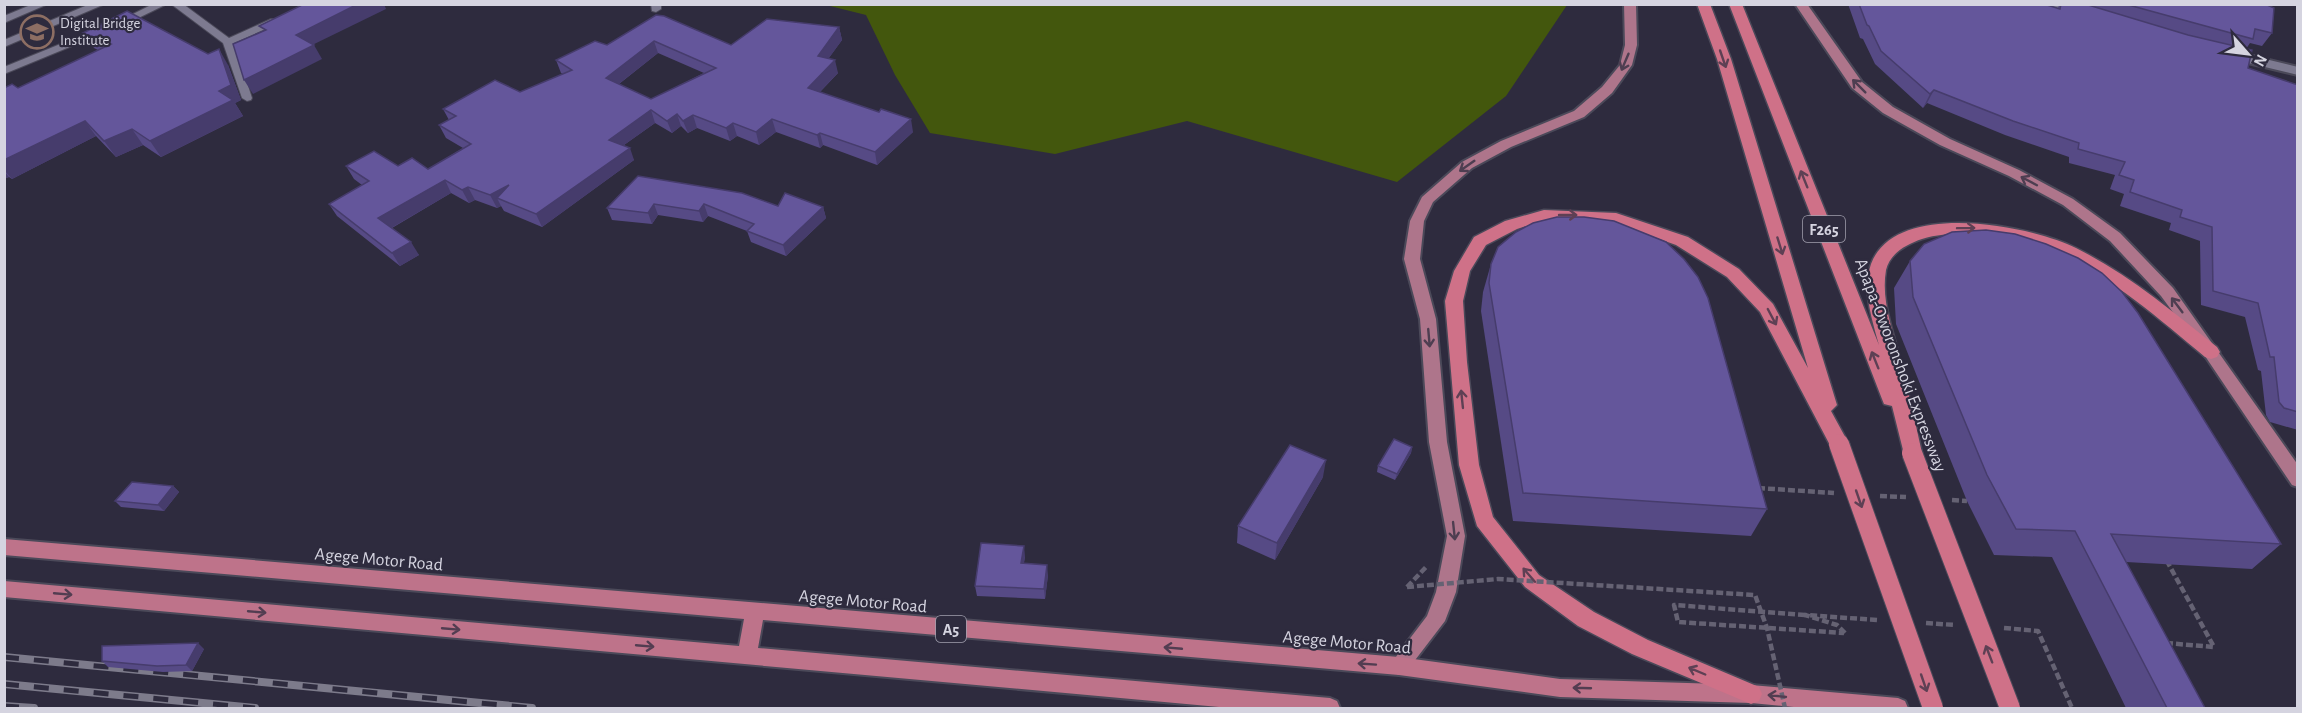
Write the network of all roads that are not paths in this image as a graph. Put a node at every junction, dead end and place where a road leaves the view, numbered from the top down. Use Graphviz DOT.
graph roads {
  1 [pos="43,4"];
  2 [pos="100,4"];
  3 [pos="162,4"];
  4 [pos="176,4"];
  5 [pos="1630,4"];
  6 [pos="1703,4"];
  7 [pos="1736,4"];
  8 [pos="1801,4"];
  9 [pos="2045,4"];
  10 [pos="2091,17"];
  11 [pos="280,18"];
  12 [pos="4,20"];
  13 [pos="228,42"];
  14 [pos="4,44"];
  15 [pos="2217,51"];
  16 [pos="2298,71"];
  17 [pos="4,72"];
  18 [pos="247,99"];
  19 [pos="2211,352"];
  20 [pos="1839,444"];
  21 [pos="1912,453"];
  22 [pos="2298,480"];
  23 [pos="4,548"];
  24 [pos="4,589"];
  25 [pos="755,612"];
  26 [pos="747,656"];
  27 [pos="1399,666"];
  28 [pos="1751,694"];
  29 [pos="1330,708"];
  30 [pos="1898,708"];
  31 [pos="1933,708"];
  32 [pos="2010,708"];
  1 -- 12 [label="lane"];
  2 -- 14 [label="lane"];
  3 -- 17 [label="lane"];
  4 -- 13 [label="lane"];
  5 -- 27 [label="main road, one-way"];
  6 -- 20 [label="highway, F265, one-way"];
  21 -- 7 [label="highway, Apapa-Oworonshoki Expressway / F265, one-way"];
  19 -- 8 [label="main road, one-way"];
  9 -- 10 [label="street"];
  11 -- 13 [label="lane"];
  13 -- 18 [label="lane"];
  15 -- 16 [label="street"];
  21 -- 19 [label="highway, one-way"];
  19 -- 22 [label="main road"];
  28 -- 20 [label="highway, one-way"];
  20 -- 31 [label="highway, F265, one-way, bridge"];
  32 -- 21 [label="highway, Apapa-Oworonshoki Expressway / F265, one-way, bridge"];
  23 -- 25 [label="highway, Agege Motor Road / A5"];
  24 -- 26 [label="highway, one-way"];
  25 -- 26 [label="highway"];
  27 -- 25 [label="highway, Agege Motor Road / A5, one-way"];
  26 -- 29 [label="highway"];
  28 -- 27 [label="highway, Agege Motor Road / A5, one-way"];
  30 -- 28 [label="highway, Agege Motor Road / A5, one-way"];
}
